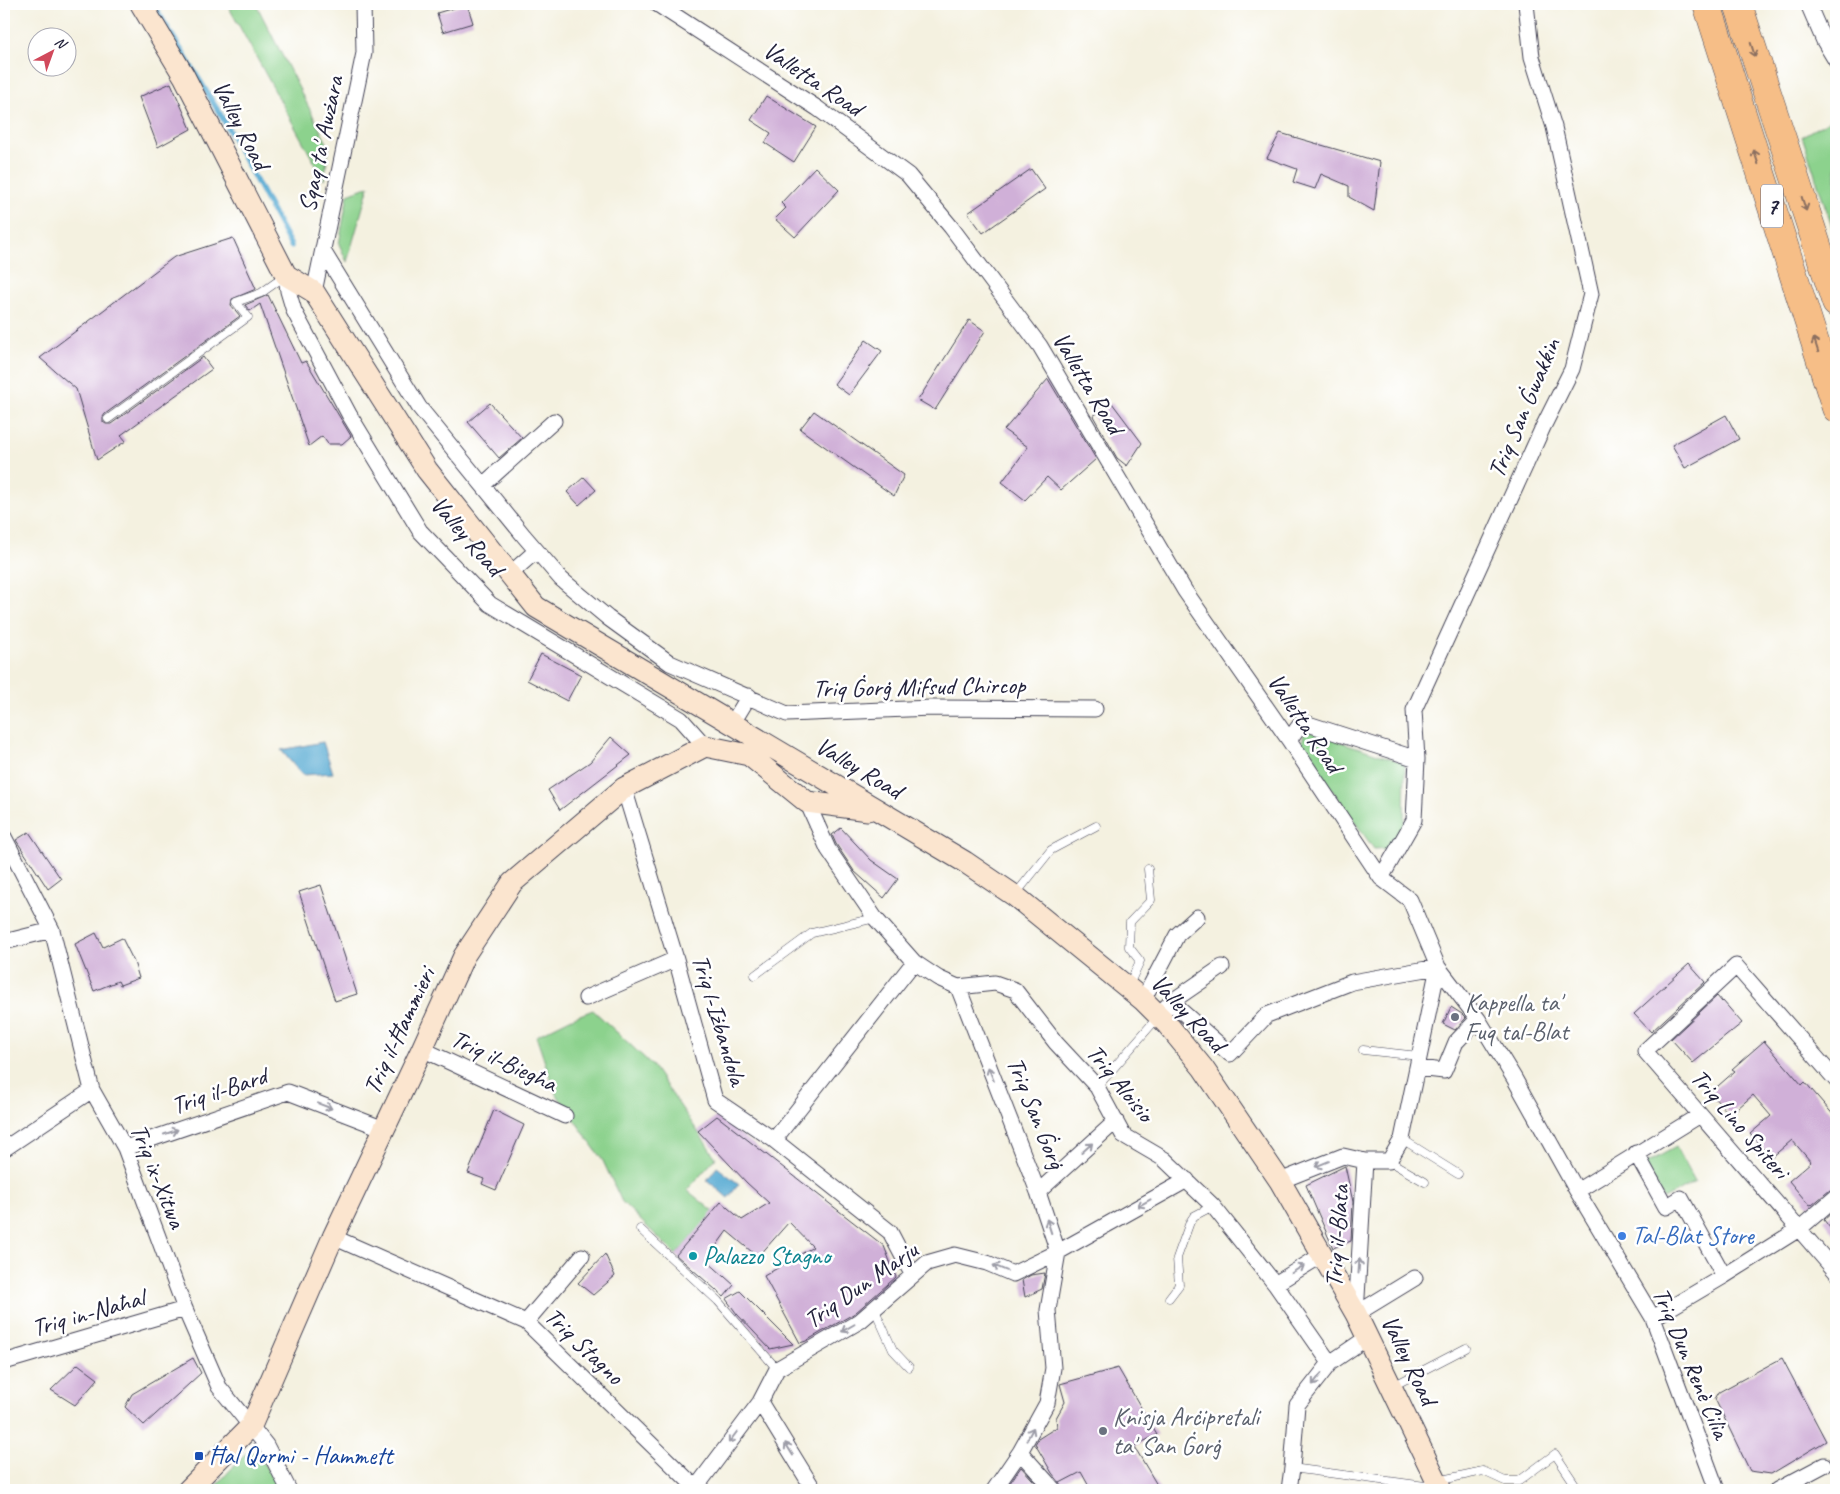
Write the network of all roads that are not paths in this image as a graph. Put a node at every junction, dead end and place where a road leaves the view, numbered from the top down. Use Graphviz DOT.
graph roads {
  1 [pos="141,4"];
  2 [pos="363,4"];
  3 [pos="657,4"];
  4 [pos="1526,4"];
  5 [pos="1707,4"];
  6 [pos="1738,4"];
  7 [pos="1808,4"];
  8 [pos="1836,61"];
  9 [pos="323,251"];
  10 [pos="286,275"];
  11 [pos="314,292"];
  12 [pos="1836,303"];
  13 [pos="1836,408"];
  14 [pos="108,419"];
  15 [pos="554,421"];
  16 [pos="483,485"];
  17 [pos="536,551"];
  18 [pos="510,574"];
  19 [pos="748,696"];
  20 [pos="1095,709"];
  21 [pos="732,724"];
  22 [pos="1289,740"];
  23 [pos="705,746"];
  24 [pos="1417,759"];
  25 [pos="624,788"];
  26 [pos="808,802"];
  27 [pos="876,811"];
  28 [pos="1096,826"];
  29 [pos="4,837"];
  30 [pos="1148,870"];
  31 [pos="1381,878"];
  32 [pos="1015,896"];
  33 [pos="1197,917"];
  34 [pos="875,918"];
  35 [pos="52,930"];
  36 [pos="4,942"];
  37 [pos="676,959"];
  38 [pos="914,962"];
  39 [pos="1222,967"];
  40 [pos="1438,967"];
  41 [pos="755,975"];
  42 [pos="958,987"];
  43 [pos="1135,994"];
  44 [pos="586,998"];
  45 [pos="1165,1008"];
  46 [pos="1478,1019"];
  47 [pos="422,1049"];
  48 [pos="1363,1050"];
  49 [pos="1418,1062"];
  50 [pos="1836,1080"];
  51 [pos="1097,1087"];
  52 [pos="92,1090"];
  53 [pos="1700,1115"];
  54 [pos="565,1116"];
  55 [pos="1116,1121"];
  56 [pos="384,1129"];
  57 [pos="1402,1139"];
  58 [pos="774,1140"];
  59 [pos="4,1148"];
  60 [pos="125,1148"];
  61 [pos="1636,1153"];
  62 [pos="1390,1161"];
  63 [pos="1365,1162"];
  64 [pos="1458,1174"];
  65 [pos="1187,1180"];
  66 [pos="1280,1181"];
  67 [pos="1425,1182"];
  68 [pos="1577,1191"];
  69 [pos="1038,1192"];
  70 [pos="1836,1197"];
  71 [pos="1213,1206"];
  72 [pos="640,1229"];
  73 [pos="1799,1229"];
  74 [pos="333,1237"];
  75 [pos="1058,1252"];
  76 [pos="1322,1255"];
  77 [pos="582,1256"];
  78 [pos="1836,1272"];
  79 [pos="912,1274"];
  80 [pos="1724,1276"];
  81 [pos="1415,1278"];
  82 [pos="1275,1284"];
  83 [pos="1168,1298"];
  84 [pos="874,1308"];
  85 [pos="184,1309"];
  86 [pos="1356,1314"];
  87 [pos="1653,1318"];
  88 [pos="526,1322"];
  89 [pos="1368,1337"];
  90 [pos="1466,1348"];
  91 [pos="4,1362"];
  92 [pos="1330,1363"];
  93 [pos="909,1367"];
  94 [pos="777,1369"];
  95 [pos="1391,1387"];
  96 [pos="760,1402"];
  97 [pos="251,1426"];
  98 [pos="1020,1452"];
  99 [pos="1824,1465"];
  100 [pos="1292,1468"];
  101 [pos="1439,1486"];
  102 [pos="695,1489"];
  103 [pos="188,1490"];
  104 [pos="289,1490"];
  105 [pos="814,1490"];
  106 [pos="995,1490"];
  107 [pos="1054,1490"];
  108 [pos="1289,1490"];
  109 [pos="1580,1490"];
  110 [pos="1717,1490"];
  111 [pos="1777,1490"];
  1 -- 10 [label="street, Valley Road"];
  2 -- 9 [label="street, Sqaq ta' Awżara"];
  3 -- 22 [label="street, Valletta Road"];
  4 -- 24 [label="street, Triq San Ġwakkin"];
  13 -- 5 [label="highway, 7, one-way"];
  6 -- 12 [label="highway, 7, one-way"];
  7 -- 8 [label="street"];
  9 -- 11 [label="street, Sqaq ta' Awżara"];
  9 -- 16 [label="street, Valley Road"];
  10 -- 11 [label="street, Valley Road"];
  10 -- 14 [label="lane"];
  10 -- 23 [label="street, Valley Road"];
  11 -- 18 [label="street, Valley Road"];
  15 -- 16 [label="street"];
  16 -- 17 [label="street, Valley Road"];
  17 -- 18 [label="street, Valley Road"];
  17 -- 19 [label="street, Valley Road"];
  18 -- 21 [label="street, Valley Road"];
  19 -- 20 [label="street, Triq Ġorġ Mifsud Chircop"];
  19 -- 21 [label="street"];
  21 -- 27 [label="street, Valley Road"];
  22 -- 24 [label="street"];
  22 -- 31 [label="street, Valletta Road"];
  23 -- 25 [label="street, Triq il-Ħammieri"];
  23 -- 26 [label="street"];
  24 -- 31 [label="street, Triq San Ġwakkin"];
  25 -- 37 [label="street, Triq l-Iżbandola"];
  25 -- 47 [label="street, Triq il-Ħammieri"];
  26 -- 27 [label="street"];
  26 -- 34 [label="street"];
  27 -- 32 [label="street, Valley Road"];
  28 -- 32 [label="lane"];
  29 -- 35 [label="street, Triq ix-Xitwa"];
  30 -- 43 [label="lane"];
  31 -- 40 [label="street, Triq Dun Renè Cilia"];
  32 -- 43 [label="street, Valley Road"];
  33 -- 43 [label="street"];
  34 -- 38 [label="street"];
  34 -- 41 [label="lane"];
  35 -- 36 [label="street"];
  35 -- 52 [label="street, Triq ix-Xitwa"];
  37 -- 44 [label="street"];
  37 -- 58 [label="street, Triq l-Iżbandola"];
  38 -- 42 [label="street"];
  38 -- 58 [label="street"];
  39 -- 45 [label="street"];
  40 -- 45 [label="street"];
  40 -- 46 [label="street, Triq Dun Renè Cilia"];
  40 -- 49 [label="street"];
  42 -- 51 [label="street, Triq Aloisio"];
  69 -- 42 [label="street, Triq San Ġorġ, one-way"];
  43 -- 45 [label="street, Valley Road"];
  45 -- 51 [label="lane"];
  45 -- 66 [label="street, Valley Road"];
  46 -- 49 [label="street"];
  46 -- 68 [label="street, Triq Dun Renè Cilia"];
  47 -- 54 [label="street, Triq il-Biegħa"];
  47 -- 56 [label="street, Triq il-Ħammieri"];
  48 -- 49 [label="lane"];
  49 -- 57 [label="street"];
  50 -- 53 [label="street, Triq Lino Spiteri"];
  51 -- 55 [label="street, Triq Aloisio"];
  52 -- 59 [label="street"];
  52 -- 60 [label="street, Triq ix-Xitwa"];
  53 -- 61 [label="street"];
  53 -- 73 [label="street, Triq Lino Spiteri"];
  55 -- 65 [label="street, Triq Aloisio"];
  69 -- 55 [label="street, one-way"];
  60 -- 56 [label="street, Triq il-Bard, one-way"];
  56 -- 74 [label="street, Triq il-Ħammieri"];
  57 -- 62 [label="street"];
  57 -- 64 [label="lane"];
  58 -- 79 [label="street, Triq l-Iżbandola"];
  60 -- 85 [label="street, Triq ix-Xitwa"];
  61 -- 68 [label="street"];
  61 -- 80 [label="street"];
  62 -- 63 [label="street, Triq il-Blata"];
  62 -- 67 [label="lane"];
  63 -- 66 [label="street, Triq il-Blata, one-way"];
  86 -- 63 [label="street, Triq il-Blata, one-way"];
  65 -- 71 [label="street, Triq Aloisio"];
  65 -- 75 [label="street, Triq Dun Marju, one-way"];
  66 -- 76 [label="street, Valley Road"];
  68 -- 87 [label="street, Triq Dun Renè Cilia"];
  75 -- 69 [label="street, Triq San Ġorġ, one-way"];
  70 -- 73 [label="street"];
  71 -- 82 [label="street, Triq Aloisio"];
  71 -- 83 [label="lane"];
  72 -- 94 [label="lane"];
  73 -- 78 [label="street, Triq Lino Spiteri"];
  73 -- 80 [label="street"];
  74 -- 88 [label="street, Triq Stagno"];
  74 -- 97 [label="street, Triq il-Ħammieri"];
  75 -- 79 [label="street, Triq Dun Marju, one-way"];
  98 -- 75 [label="street, Triq San Ġorġ, one-way"];
  82 -- 76 [label="street, one-way"];
  76 -- 86 [label="street, Valley Road"];
  77 -- 88 [label="street"];
  79 -- 84 [label="street, Triq Dun Marju"];
  80 -- 87 [label="street"];
  81 -- 86 [label="street"];
  82 -- 92 [label="street, Triq Aloisio"];
  84 -- 93 [label="lane"];
  84 -- 94 [label="street, Triq Dun Marju, one-way"];
  85 -- 91 [label="street, Triq in-Naħal"];
  85 -- 97 [label="street, Triq ix-Xitwa"];
  86 -- 89 [label="street, Valley Road"];
  87 -- 110 [label="street, Triq Dun Renè Cilia"];
  88 -- 102 [label="street, Triq Stagno"];
  89 -- 92 [label="street"];
  89 -- 95 [label="street, Valley Road"];
  90 -- 95 [label="lane"];
  92 -- 100 [label="street, one-way"];
  94 -- 96 [label="street"];
  95 -- 101 [label="street, Valley Road"];
  96 -- 102 [label="street, one-way"];
  105 -- 96 [label="street, one-way"];
  97 -- 103 [label="street"];
  97 -- 104 [label="street, Triq ix-Xitwa"];
  98 -- 106 [label="street, Triq San Ġorġ"];
  98 -- 107 [label="street"];
  99 -- 111 [label="street"];
  100 -- 101 [label="lane"];
  100 -- 108 [label="street"];
  101 -- 109 [label="lane"];
}
